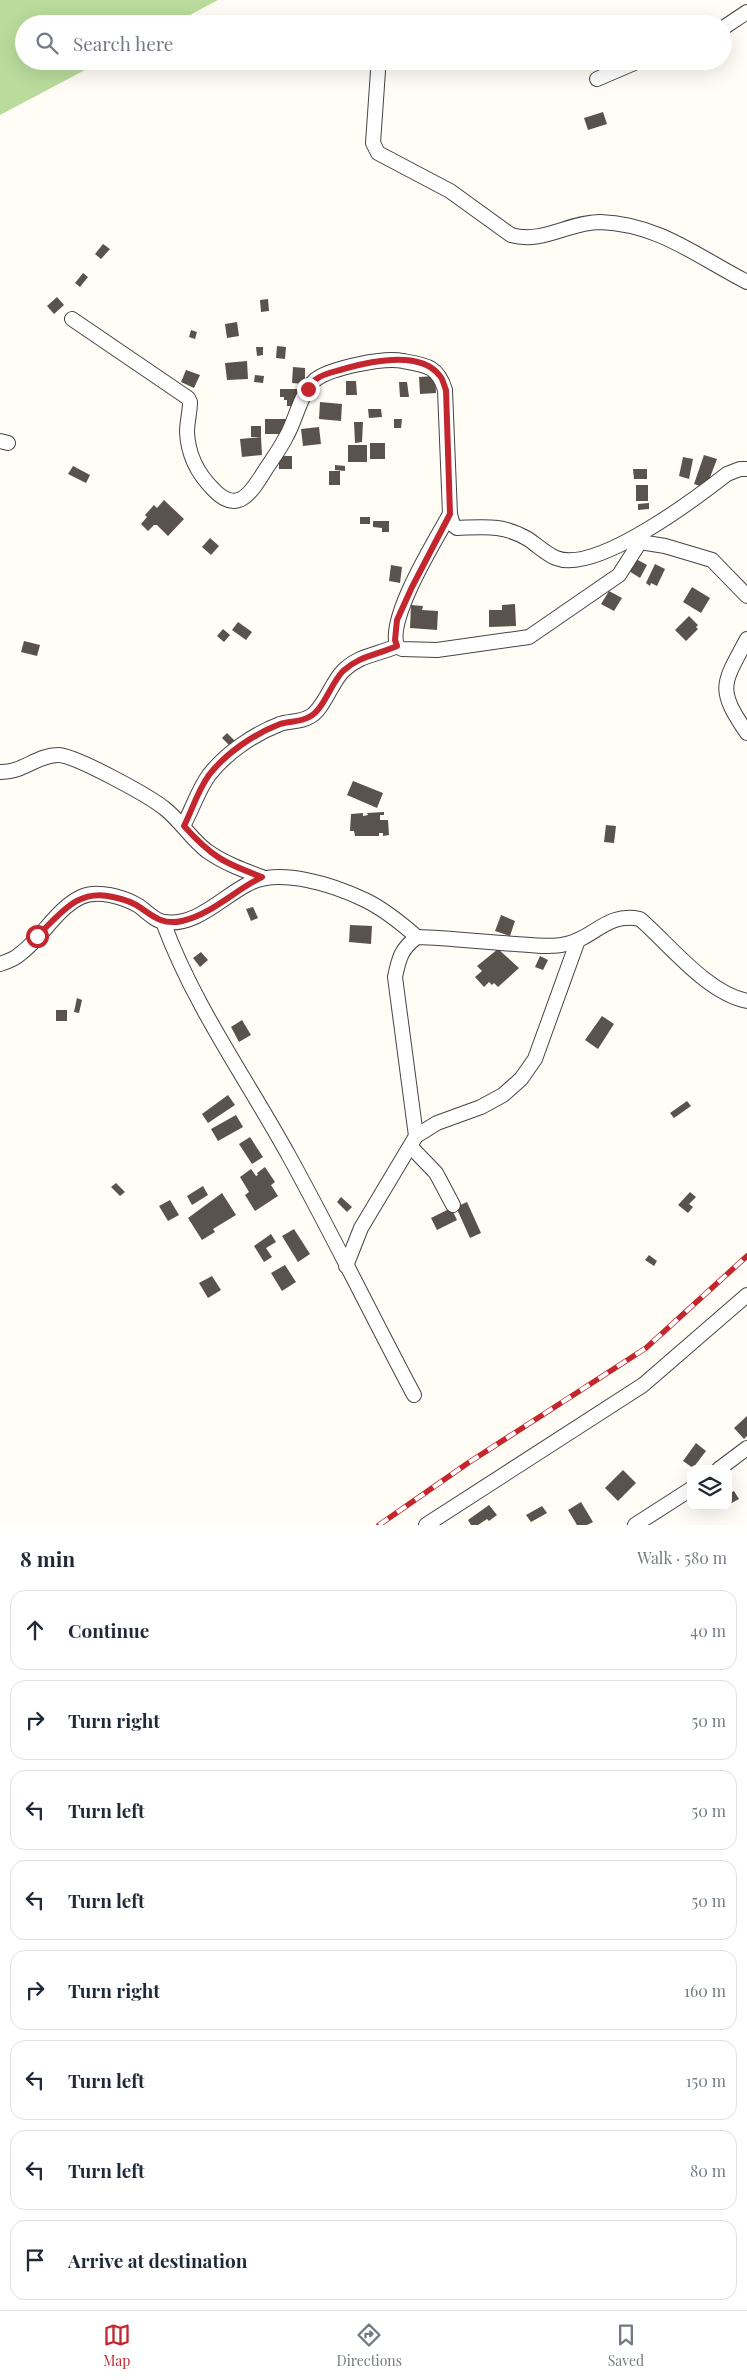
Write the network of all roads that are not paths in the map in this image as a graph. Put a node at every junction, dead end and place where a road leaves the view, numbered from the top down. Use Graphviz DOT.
graph roads {
  1 [pos="741,0"];
  2 [pos="747,7"];
  3 [pos="747,12"];
  4 [pos="732,22"];
  5 [pos="618,70"];
  6 [pos="378,71"];
  7 [pos="597,79"];
  8 [pos="747,282"];
  9 [pos="72,319"];
  10 [pos="747,470"];
  11 [pos="450,514"];
  12 [pos="641,538"];
  13 [pos="747,596"];
  14 [pos="747,639"];
  15 [pos="397,646"];
  16 [pos="747,733"];
  17 [pos="0,772"];
  18 [pos="184,826"];
  19 [pos="262,877"];
  20 [pos="162,922"];
  21 [pos="417,937"];
  22 [pos="578,940"];
  23 [pos="0,964"];
  24 [pos="747,1001"];
  25 [pos="413,1141"];
  26 [pos="453,1205"];
  27 [pos="346,1266"];
  28 [pos="747,1295"];
  29 [pos="414,1395"];
  30 [pos="747,1448"];
  31 [pos="724,1465"];
  32 [pos="687,1492"];
  33 [pos="426,1525"];
  34 [pos="635,1525"];
  1 -- 2 [label="street"];
  3 -- 4 [label="street"];
  5 -- 7 [label="street"];
  6 -- 8 [label="street"];
  9 -- 11 [label="street"];
  10 -- 12 [label="street"];
  11 -- 12 [label="street"];
  11 -- 15 [label="street"];
  12 -- 13 [label="street"];
  12 -- 15 [label="street"];
  14 -- 16 [label="street"];
  15 -- 18 [label="street"];
  17 -- 18 [label="street"];
  18 -- 19 [label="street"];
  19 -- 20 [label="street"];
  19 -- 21 [label="street"];
  20 -- 23 [label="street"];
  20 -- 27 [label="street"];
  21 -- 22 [label="street"];
  21 -- 25 [label="street"];
  22 -- 24 [label="street"];
  22 -- 25 [label="street"];
  25 -- 26 [label="street"];
  25 -- 27 [label="street"];
  27 -- 29 [label="street"];
  28 -- 33 [label="street"];
  30 -- 31 [label="street"];
  32 -- 34 [label="street"];
}
